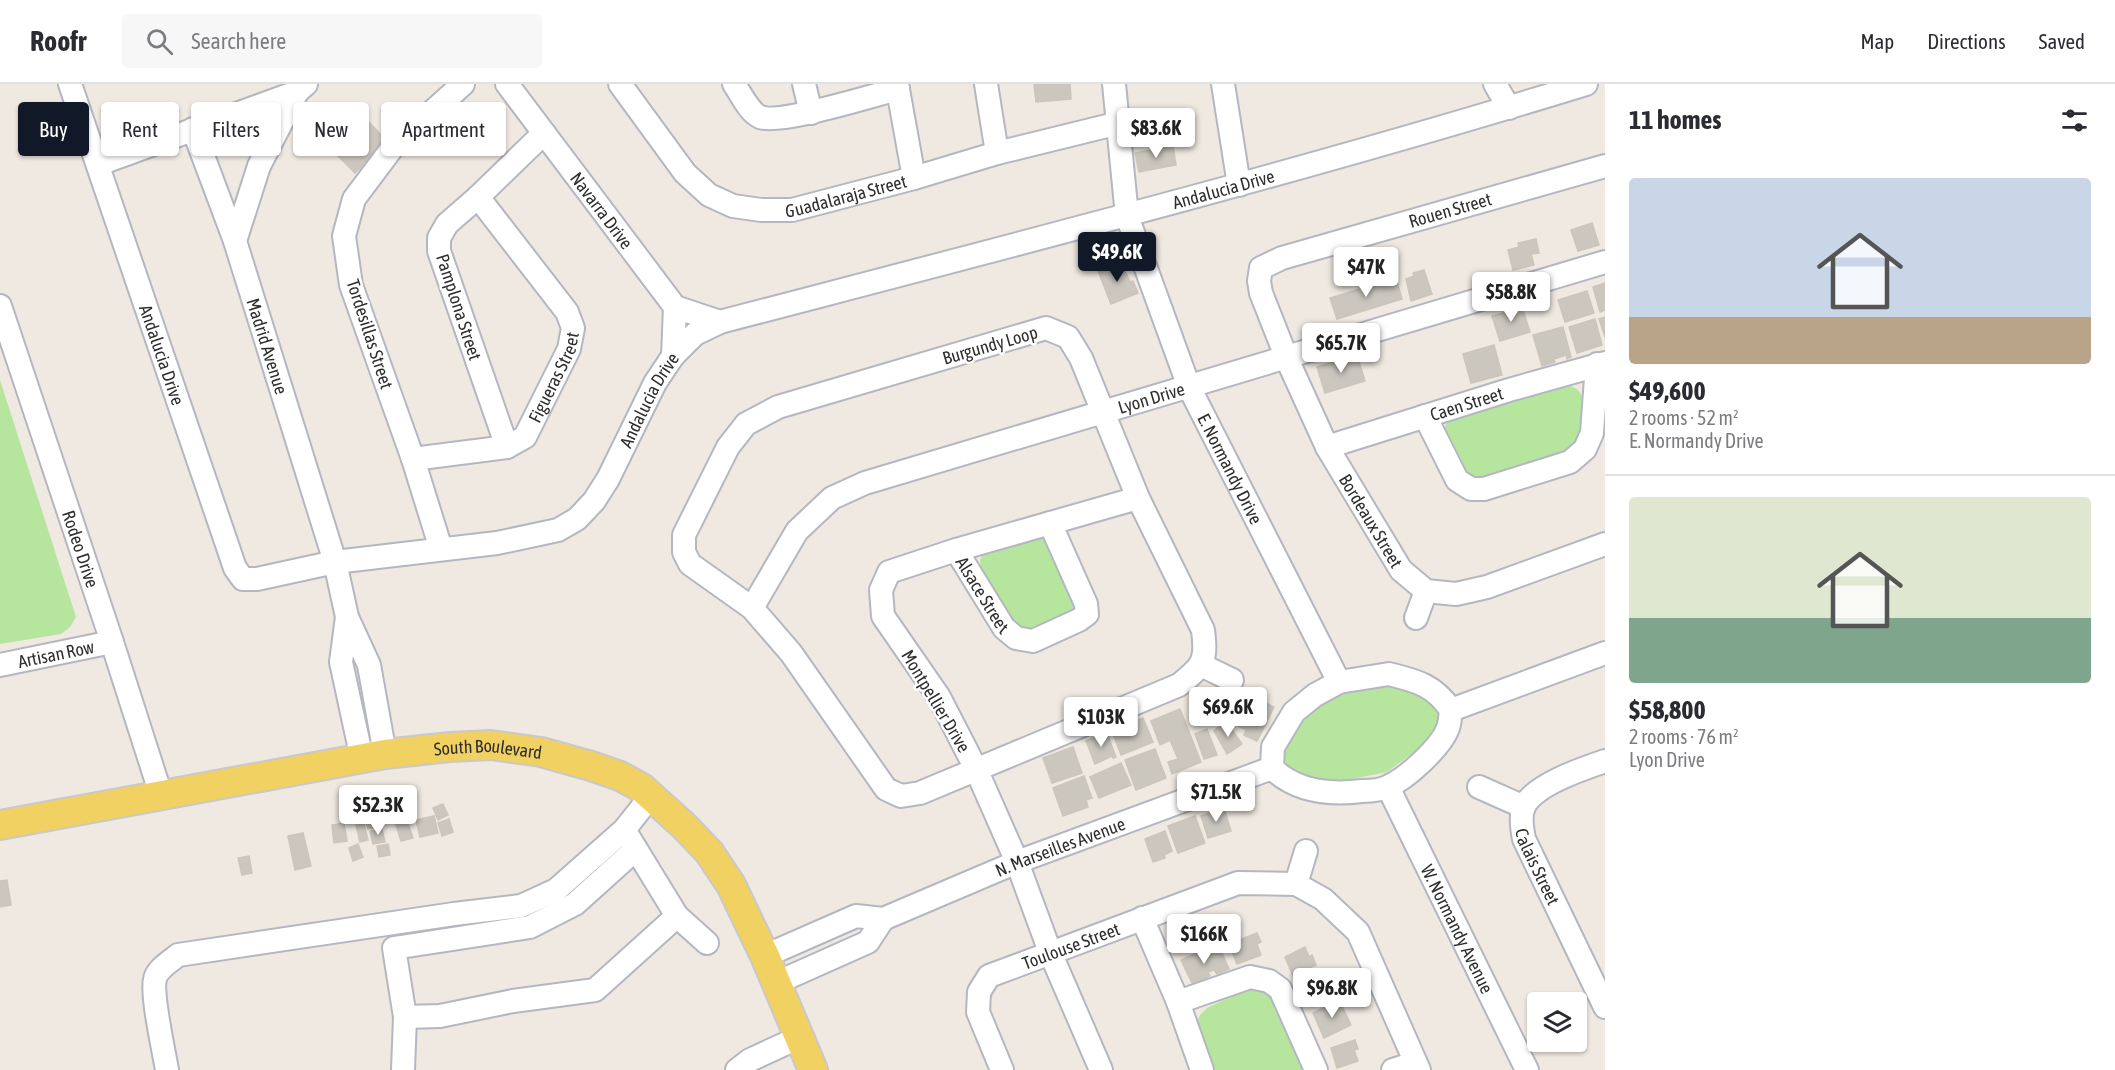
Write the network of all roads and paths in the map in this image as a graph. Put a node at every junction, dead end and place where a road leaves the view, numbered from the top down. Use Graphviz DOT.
graph roads {
  1 [pos="70,84"];
  2 [pos="463,84"];
  3 [pos="507,84"];
  4 [pos="620,84"];
  5 [pos="734,84"];
  6 [pos="804,84"];
  7 [pos="986,84"];
  8 [pos="1114,84"];
  9 [pos="1223,84"];
  10 [pos="1495,84"];
  11 [pos="1586,84"];
  12 [pos="898,86"];
  13 [pos="302,88"];
  14 [pos="265,102"];
  15 [pos="1509,108"];
  16 [pos="811,113"];
  17 [pos="1119,123"];
  18 [pos="191,130"];
  19 [pos="543,133"];
  20 [pos="997,153"];
  21 [pos="203,156"];
  22 [pos="99,164"];
  23 [pos="1605,166"];
  24 [pos="914,178"];
  25 [pos="1239,185"];
  26 [pos="478,197"];
  27 [pos="1127,216"];
  28 [pos="235,241"];
  29 [pos="1605,262"];
  30 [pos="1261,268"];
  31 [pos="0,306"];
  32 [pos="675,307"];
  33 [pos="720,322"];
  34 [pos="673,356"];
  35 [pos="1287,358"];
  36 [pos="1601,364"];
  37 [pos="1189,387"];
  38 [pos="1103,412"];
  39 [pos="1425,416"];
  40 [pos="507,447"];
  41 [pos="1327,447"];
  42 [pos="414,459"];
  43 [pos="1138,498"];
  44 [pos="1050,523"];
  45 [pos="1605,544"];
  46 [pos="441,549"];
  47 [pos="957,550"];
  48 [pos="335,562"];
  49 [pos="1426,591"];
  50 [pos="752,608"];
  51 [pos="1416,618"];
  52 [pos="112,642"];
  53 [pos="1605,653"];
  54 [pos="0,665"];
  55 [pos="1201,665"];
  56 [pos="1232,680"];
  57 [pos="1339,682"];
  58 [pos="1451,710"];
  59 [pos="373,757"];
  60 [pos="1605,760"];
  61 [pos="1272,768"];
  62 [pos="976,769"];
  63 [pos="1388,787"];
  64 [pos="1479,787"];
  65 [pos="161,795"];
  66 [pos="653,798"];
  67 [pos="1524,807"];
  68 [pos="0,825"];
  69 [pos="630,839"];
  70 [pos="1306,851"];
  71 [pos="1017,862"];
  72 [pos="1296,884"];
  73 [pos="677,916"];
  74 [pos="1142,918"];
  75 [pos="883,919"];
  76 [pos="707,943"];
  77 [pos="1050,952"];
  78 [pos="765,956"];
  79 [pos="776,983"];
  80 [pos="1178,1002"];
  81 [pos="1605,1007"];
  82 [pos="405,1017"];
  83 [pos="800,1037"];
  84 [pos="1417,1066"];
  85 [pos="167,1070"];
  86 [pos="403,1070"];
  87 [pos="737,1070"];
  88 [pos="813,1070"];
  89 [pos="1002,1070"];
  90 [pos="1101,1070"];
  91 [pos="1202,1070"];
  92 [pos="1316,1070"];
  93 [pos="1393,1070"];
  94 [pos="1527,1070"];
  1 -- 22 [label="street, Andalucia Drive"];
  2 -- 42 [label="street, Tordesillas Street"];
  3 -- 19 [label="street, Navarra Drive"];
  4 -- 24 [label="street, Guadalaraja Street"];
  5 -- 16 [label="street"];
  6 -- 16 [label="street"];
  7 -- 20 [label="street"];
  8 -- 17 [label="street"];
  9 -- 25 [label="street"];
  10 -- 15 [label="street"];
  11 -- 15 [label="street, Andalucia Drive"];
  12 -- 16 [label="street"];
  12 -- 24 [label="street"];
  13 -- 14 [label="street"];
  13 -- 28 [label="street"];
  15 -- 25 [label="street, Andalucia Drive"];
  17 -- 20 [label="street, Guadalaraja Street"];
  17 -- 27 [label="street"];
  18 -- 22 [label="street"];
  19 -- 26 [label="street, Pamplona Street"];
  19 -- 32 [label="street, Navarra Drive"];
  20 -- 24 [label="street, Guadalaraja Street"];
  21 -- 28 [label="street, Madrid Avenue"];
  22 -- 48 [label="street, Andalucia Drive"];
  23 -- 30 [label="street, Rouen Street"];
  25 -- 27 [label="street, Andalucia Drive"];
  26 -- 40 [label="street, Pamplona Street"];
  26 -- 40 [label="street, Figueras Street"];
  27 -- 33 [label="street, Andalucia Drive"];
  27 -- 37 [label="street, E. Normandy Drive"];
  28 -- 48 [label="street, Madrid Avenue"];
  29 -- 35 [label="street, Lyon Drive"];
  30 -- 35 [label="street, Bordeaux Street"];
  31 -- 52 [label="street, Rodeo Drive"];
  32 -- 33 [label="street"];
  32 -- 34 [label="street"];
  33 -- 34 [label="street, Andalucia Drive"];
  34 -- 46 [label="street, Andalucia Drive"];
  35 -- 37 [label="street, Lyon Drive"];
  35 -- 41 [label="street, Bordeaux Street"];
  36 -- 39 [label="street, Caen Street"];
  36 -- 39 [label="street"];
  37 -- 38 [label="street, Lyon Drive"];
  37 -- 57 [label="street, E. Normandy Drive"];
  38 -- 43 [label="street, Burgundy Loop"];
  38 -- 50 [label="street, Lyon Drive"];
  38 -- 50 [label="street, Burgundy Loop"];
  39 -- 41 [label="street, Caen Street"];
  40 -- 42 [label="street"];
  41 -- 49 [label="street, Bordeaux Street"];
  42 -- 46 [label="street, Tordesillas Street"];
  43 -- 44 [label="street, Montpellier Drive"];
  43 -- 55 [label="street, Burgundy Loop"];
  44 -- 47 [label="street, Montpellier Drive"];
  44 -- 47 [label="street, Alsace Street"];
  45 -- 49 [label="street"];
  46 -- 48 [label="street, Andalucia Drive"];
  47 -- 62 [label="street, Montpellier Drive"];
  48 -- 59 [label="street, Madrid Avenue"];
  49 -- 51 [label="street"];
  50 -- 62 [label="street, Burgundy Loop"];
  52 -- 54 [label="street, Artisan Row"];
  52 -- 65 [label="street, Rodeo Drive"];
  53 -- 58 [label="street"];
  55 -- 56 [label="street"];
  55 -- 62 [label="street, Burgundy Loop"];
  57 -- 58 [label="street"];
  57 -- 61 [label="street"];
  58 -- 63 [label="street"];
  59 -- 65 [label="main road, South Boulevard"];
  59 -- 66 [label="main road, South Boulevard"];
  60 -- 67 [label="street, Calais Street"];
  61 -- 63 [label="street"];
  61 -- 71 [label="street, N. Marseilles Avenue"];
  62 -- 71 [label="street, Montpellier Drive"];
  63 -- 94 [label="street, W. Normandy Avenue"];
  64 -- 67 [label="street"];
  65 -- 68 [label="main road, South Boulevard"];
  66 -- 69 [label="street"];
  66 -- 78 [label="main road, South Boulevard"];
  67 -- 81 [label="street, Calais Street"];
  69 -- 73 [label="street"];
  69 -- 82 [label="street"];
  69 -- 85 [label="street"];
  70 -- 72 [label="street"];
  71 -- 75 [label="street, N. Marseilles Avenue"];
  71 -- 77 [label="street, Montpellier Drive"];
  72 -- 74 [label="street, Toulouse Street"];
  72 -- 84 [label="street, Toulouse Street"];
  73 -- 76 [label="street"];
  73 -- 82 [label="street"];
  74 -- 77 [label="street, Toulouse Street"];
  74 -- 80 [label="street"];
  75 -- 78 [label="street"];
  75 -- 79 [label="street"];
  77 -- 89 [label="street, Toulouse Street"];
  77 -- 90 [label="street, Montpellier Drive"];
  78 -- 79 [label="main road, South Boulevard"];
  79 -- 83 [label="main road, South Boulevard"];
  80 -- 91 [label="street"];
  80 -- 92 [label="street"];
  82 -- 86 [label="street"];
  83 -- 87 [label="street"];
  83 -- 88 [label="main road, South Boulevard"];
  84 -- 93 [label="street"];
}
